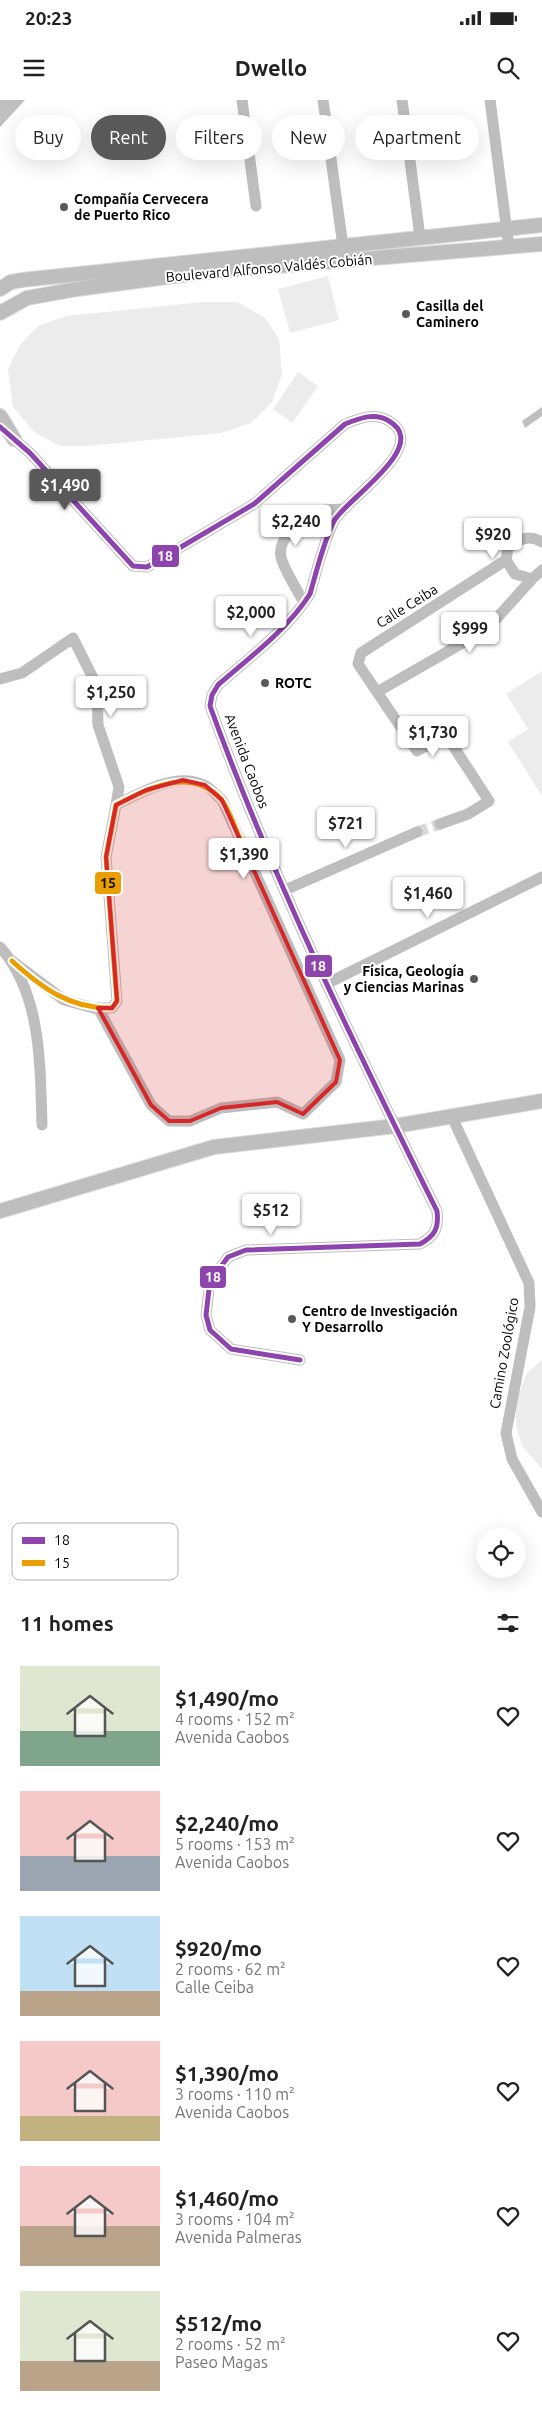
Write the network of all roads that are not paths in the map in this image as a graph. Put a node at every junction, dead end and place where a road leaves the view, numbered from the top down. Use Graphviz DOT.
graph roads {
  1 [pos="242,100"];
  2 [pos="323,100"];
  3 [pos="402,100"];
  4 [pos="490,100"];
  5 [pos="256,206"];
  6 [pos="542,225"];
  7 [pos="506,229"];
  8 [pos="420,237"];
  9 [pos="343,244"];
  10 [pos="542,244"];
  11 [pos="509,248"];
  12 [pos="345,261"];
  13 [pos="0,288"];
  14 [pos="27,298"];
  15 [pos="0,313"];
  16 [pos="0,324"];
  17 [pos="0,416"];
  18 [pos="0,427"];
  19 [pos="5,437"];
  20 [pos="342,509"];
  21 [pos="542,542"];
  22 [pos="506,560"];
  23 [pos="542,570"];
  24 [pos="532,579"];
  25 [pos="304,603"];
  26 [pos="0,679"];
  27 [pos="377,692"];
  28 [pos="116,805"];
  29 [pos="440,824"];
  30 [pos="417,832"];
  31 [pos="542,877"];
  32 [pos="285,890"];
  33 [pos="0,947"];
  34 [pos="12,961"];
  35 [pos="326,984"];
  36 [pos="98,1008"];
  37 [pos="542,1101"];
  38 [pos="452,1117"];
  39 [pos="42,1125"];
  40 [pos="395,1126"];
  41 [pos="0,1212"];
  42 [pos="300,1360"];
  43 [pos="542,1512"];
  1 -- 5 [label="street"];
  2 -- 9 [label="street"];
  3 -- 8 [label="street"];
  4 -- 7 [label="street"];
  6 -- 7 [label="main road, Boulevard Alfonso Valdés Cobián"];
  7 -- 8 [label="main road, Boulevard Alfonso Valdés Cobián"];
  7 -- 11 [label="street"];
  8 -- 9 [label="main road, Boulevard Alfonso Valdés Cobián"];
  9 -- 12 [label="street"];
  9 -- 13 [label="main road, Boulevard Alfonso Valdés Cobián"];
  10 -- 11 [label="main road, Boulevard Alfonso Valdés Cobián"];
  11 -- 12 [label="main road, Boulevard Alfonso Valdés Cobián"];
  12 -- 14 [label="main road, Boulevard Alfonso Valdés Cobián"];
  14 -- 15 [label="main road, Boulevard Alfonso Valdés Cobián"];
  14 -- 16 [label="main road"];
  17 -- 19 [label="main road"];
  18 -- 19 [label="street, Avenida Caobos"];
  19 -- 20 [label="street, Avenida Caobos"];
  20 -- 25 [label="street, Avenida Caobos"];
  20 -- 25 [label="street"];
  21 -- 22 [label="street"];
  22 -- 24 [label="street"];
  22 -- 27 [label="street, Calle Ceiba"];
  23 -- 24 [label="street"];
  24 -- 27 [label="street"];
  25 -- 32 [label="street, Avenida Caobos"];
  26 -- 28 [label="street"];
  27 -- 29 [label="street, Calle Ceiba"];
  28 -- 36 [label="street"];
  28 -- 36 [label="street"];
  30 -- 32 [label="street"];
  31 -- 35 [label="street"];
  32 -- 35 [label="street, Avenida Caobos"];
  33 -- 34 [label="street"];
  34 -- 36 [label="street"];
  34 -- 39 [label="street"];
  35 -- 40 [label="street, Avenida Caobos"];
  37 -- 38 [label="main road"];
  38 -- 40 [label="main road"];
  38 -- 43 [label="street, Camino Zoológico"];
  40 -- 41 [label="main road"];
  40 -- 42 [label="street, Avenida Caobos"];
}
